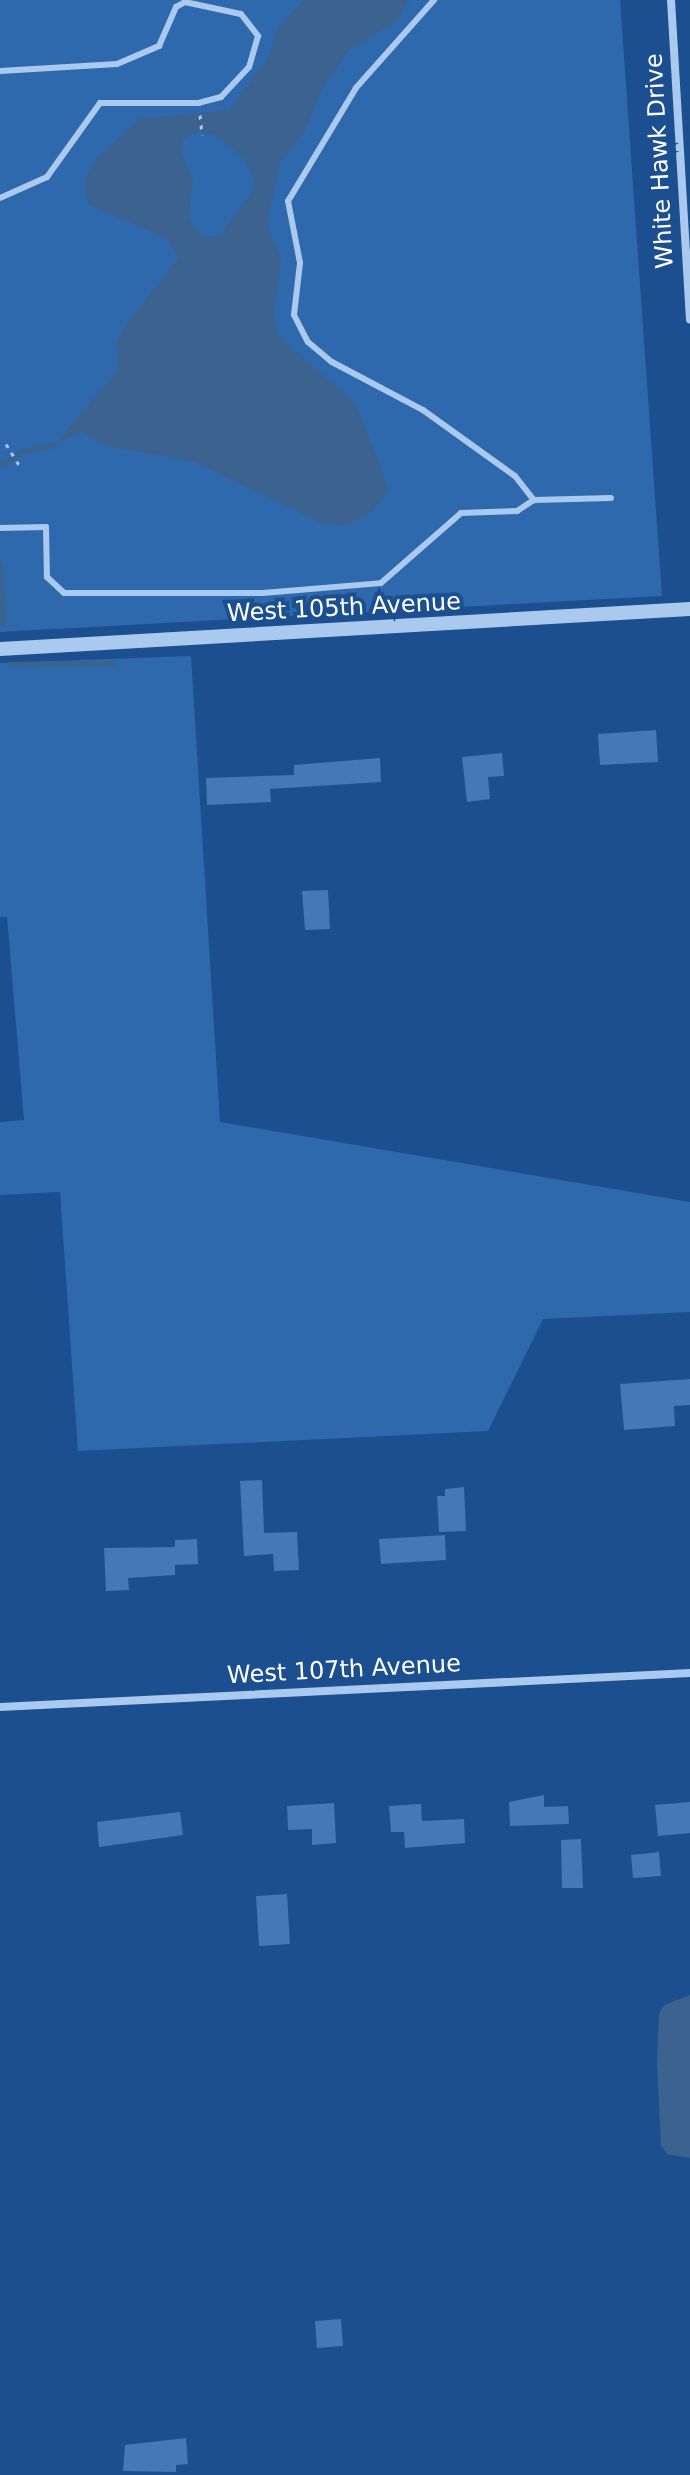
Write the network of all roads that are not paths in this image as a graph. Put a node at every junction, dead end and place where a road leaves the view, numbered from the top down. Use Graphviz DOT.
graph roads {
  1 [pos="434,0"];
  2 [pos="671,0"];
  3 [pos="0,71"];
  4 [pos="0,198"];
  5 [pos="690,319"];
  6 [pos="611,498"];
  7 [pos="534,500"];
  8 [pos="3,527"];
  9 [pos="690,609"];
  10 [pos="0,649"];
  11 [pos="690,1673"];
  12 [pos="0,1707"];
  1 -- 7 [label="lane"];
  2 -- 5 [label="street, White Hawk Drive"];
  3 -- 4 [label="lane"];
  6 -- 7 [label="lane"];
  7 -- 8 [label="lane"];
  9 -- 10 [label="street, West 105th Avenue"];
  11 -- 12 [label="street, West 107th Avenue"];
}
